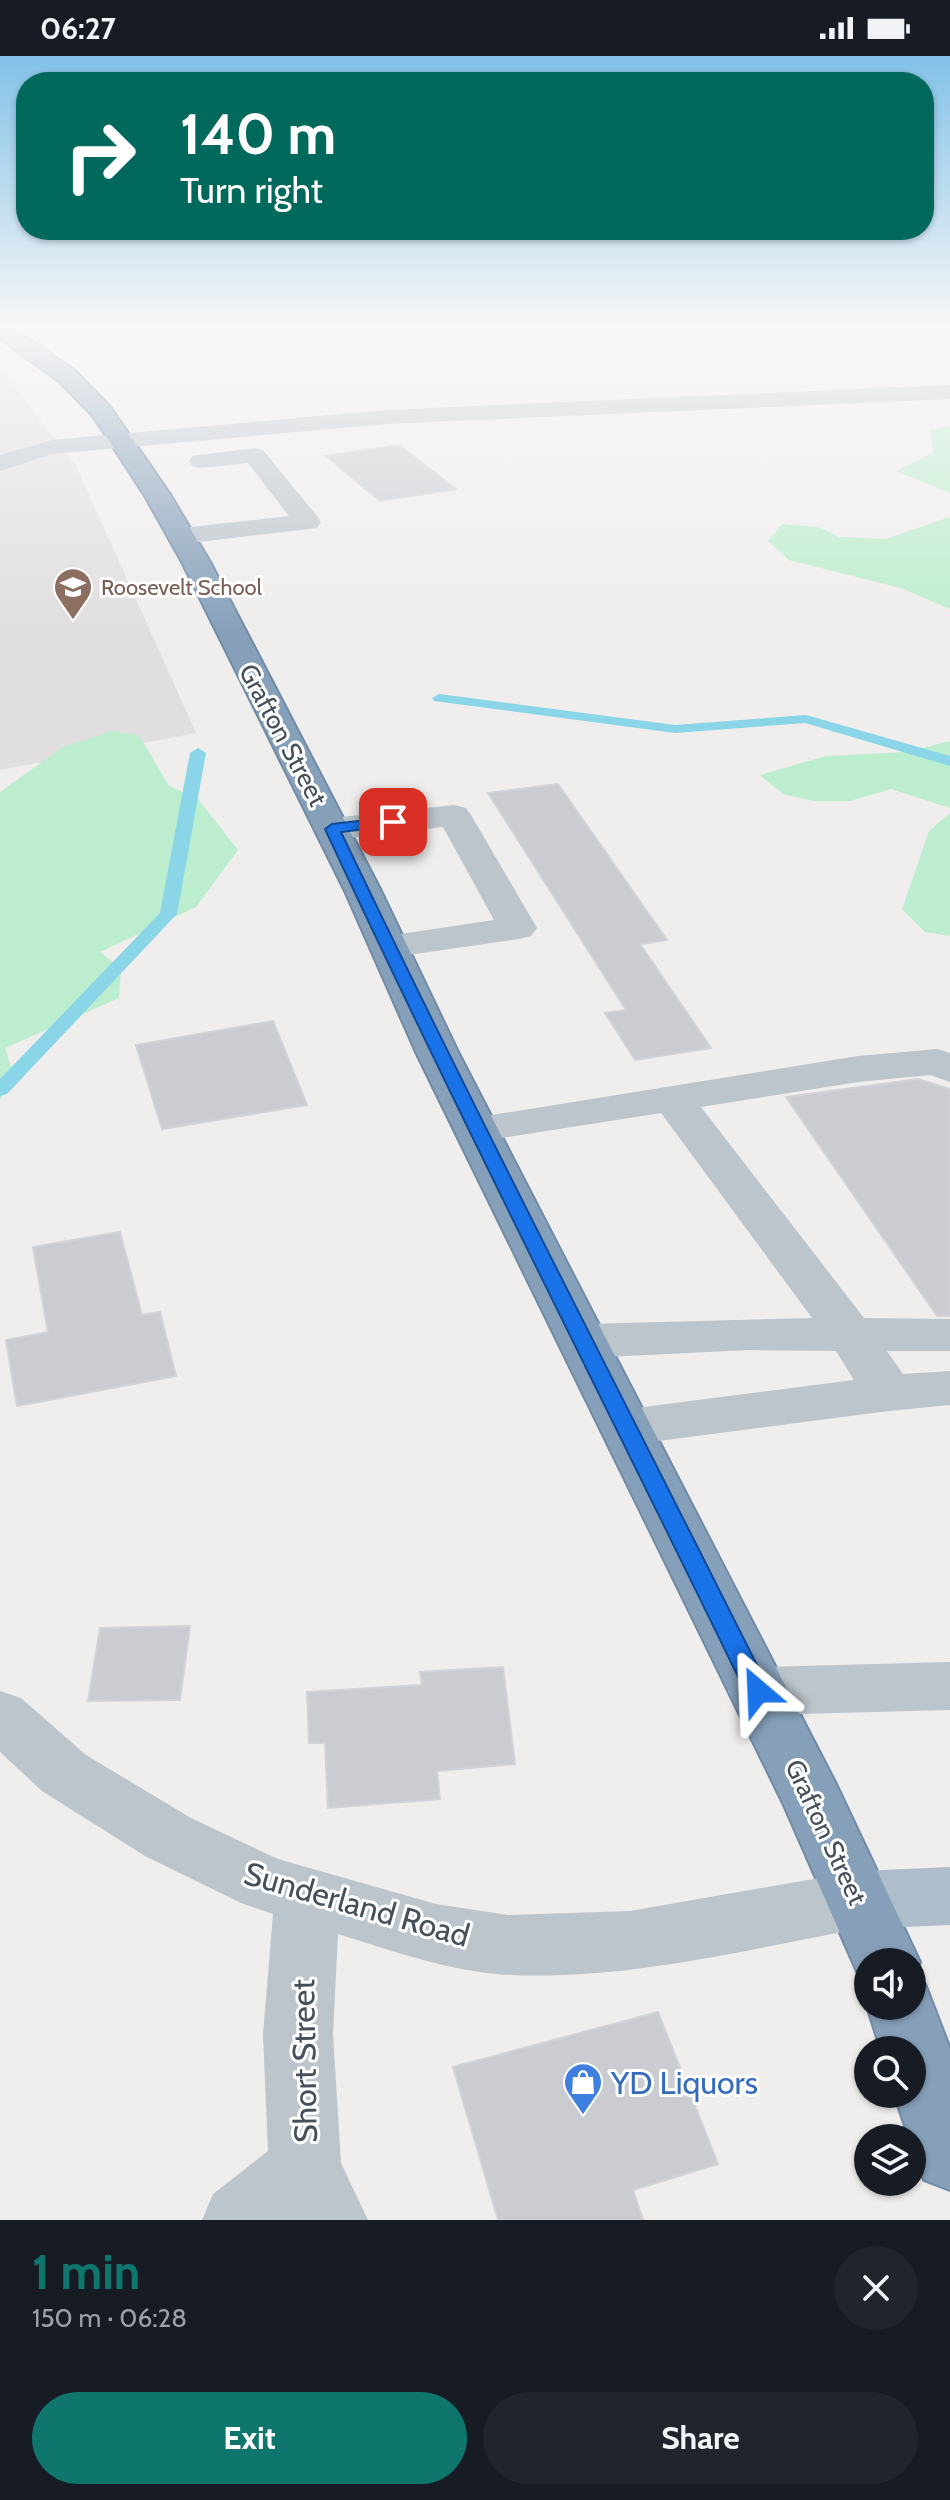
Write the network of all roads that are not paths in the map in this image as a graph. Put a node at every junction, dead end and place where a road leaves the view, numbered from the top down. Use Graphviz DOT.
graph roads {
  1 [pos="26,430"];
  2 [pos="101,430"];
  3 [pos="123,430"];
  4 [pos="254,430"];
  5 [pos="260,430"];
  6 [pos="143,449"];
  7 [pos="0,451"];
  8 [pos="254,455"];
  9 [pos="0,464"];
  10 [pos="181,536"];
  11 [pos="332,829"];
  12 [pos="388,946"];
  13 [pos="950,1069"];
  14 [pos="672,1098"];
  15 [pos="476,1129"];
  16 [pos="850,1334"];
  17 [pos="950,1335"];
  18 [pos="585,1341"];
  19 [pos="950,1388"];
  20 [pos="889,1393"];
  21 [pos="628,1427"];
  22 [pos="950,1686"];
  23 [pos="758,1691"];
  24 [pos="0,1715"];
  25 [pos="950,1896"];
  26 [pos="307,1897"];
  27 [pos="859,1900"];
  28 [pos="880,1948"];
  29 [pos="906,2020"];
  30 [pos="950,2155"];
  31 [pos="318,2194"];
  32 [pos="239,2220"];
  1 -- 7 [label="street"];
  2 -- 6 [label="street"];
  3 -- 6 [label="highway, Grafton Street"];
  4 -- 6 [label="street"];
  5 -- 8 [label="street"];
  6 -- 8 [label="street"];
  6 -- 9 [label="street"];
  6 -- 10 [label="highway, Grafton Street"];
  8 -- 10 [label="street"];
  10 -- 11 [label="highway, Grafton Street"];
  11 -- 12 [label="highway, Grafton Street"];
  11 -- 12 [label="street"];
  12 -- 15 [label="highway, Grafton Street"];
  13 -- 14 [label="street"];
  14 -- 15 [label="street"];
  14 -- 16 [label="street"];
  15 -- 18 [label="highway, Grafton Street"];
  16 -- 17 [label="street"];
  16 -- 18 [label="street"];
  16 -- 20 [label="street"];
  18 -- 21 [label="highway, Grafton Street"];
  19 -- 20 [label="street"];
  20 -- 21 [label="street"];
  21 -- 23 [label="highway, Grafton Street"];
  22 -- 23 [label="street"];
  23 -- 27 [label="highway, Grafton Street"];
  24 -- 26 [label="street, Sunderland Road"];
  25 -- 27 [label="main road, Sunderland Road"];
  26 -- 27 [label="street, Sunderland Road"];
  26 -- 31 [label="street, Short Street"];
  27 -- 28 [label="highway, Grafton Street"];
  29 -- 30 [label="highway"];
  31 -- 32 [label="street"];
}
